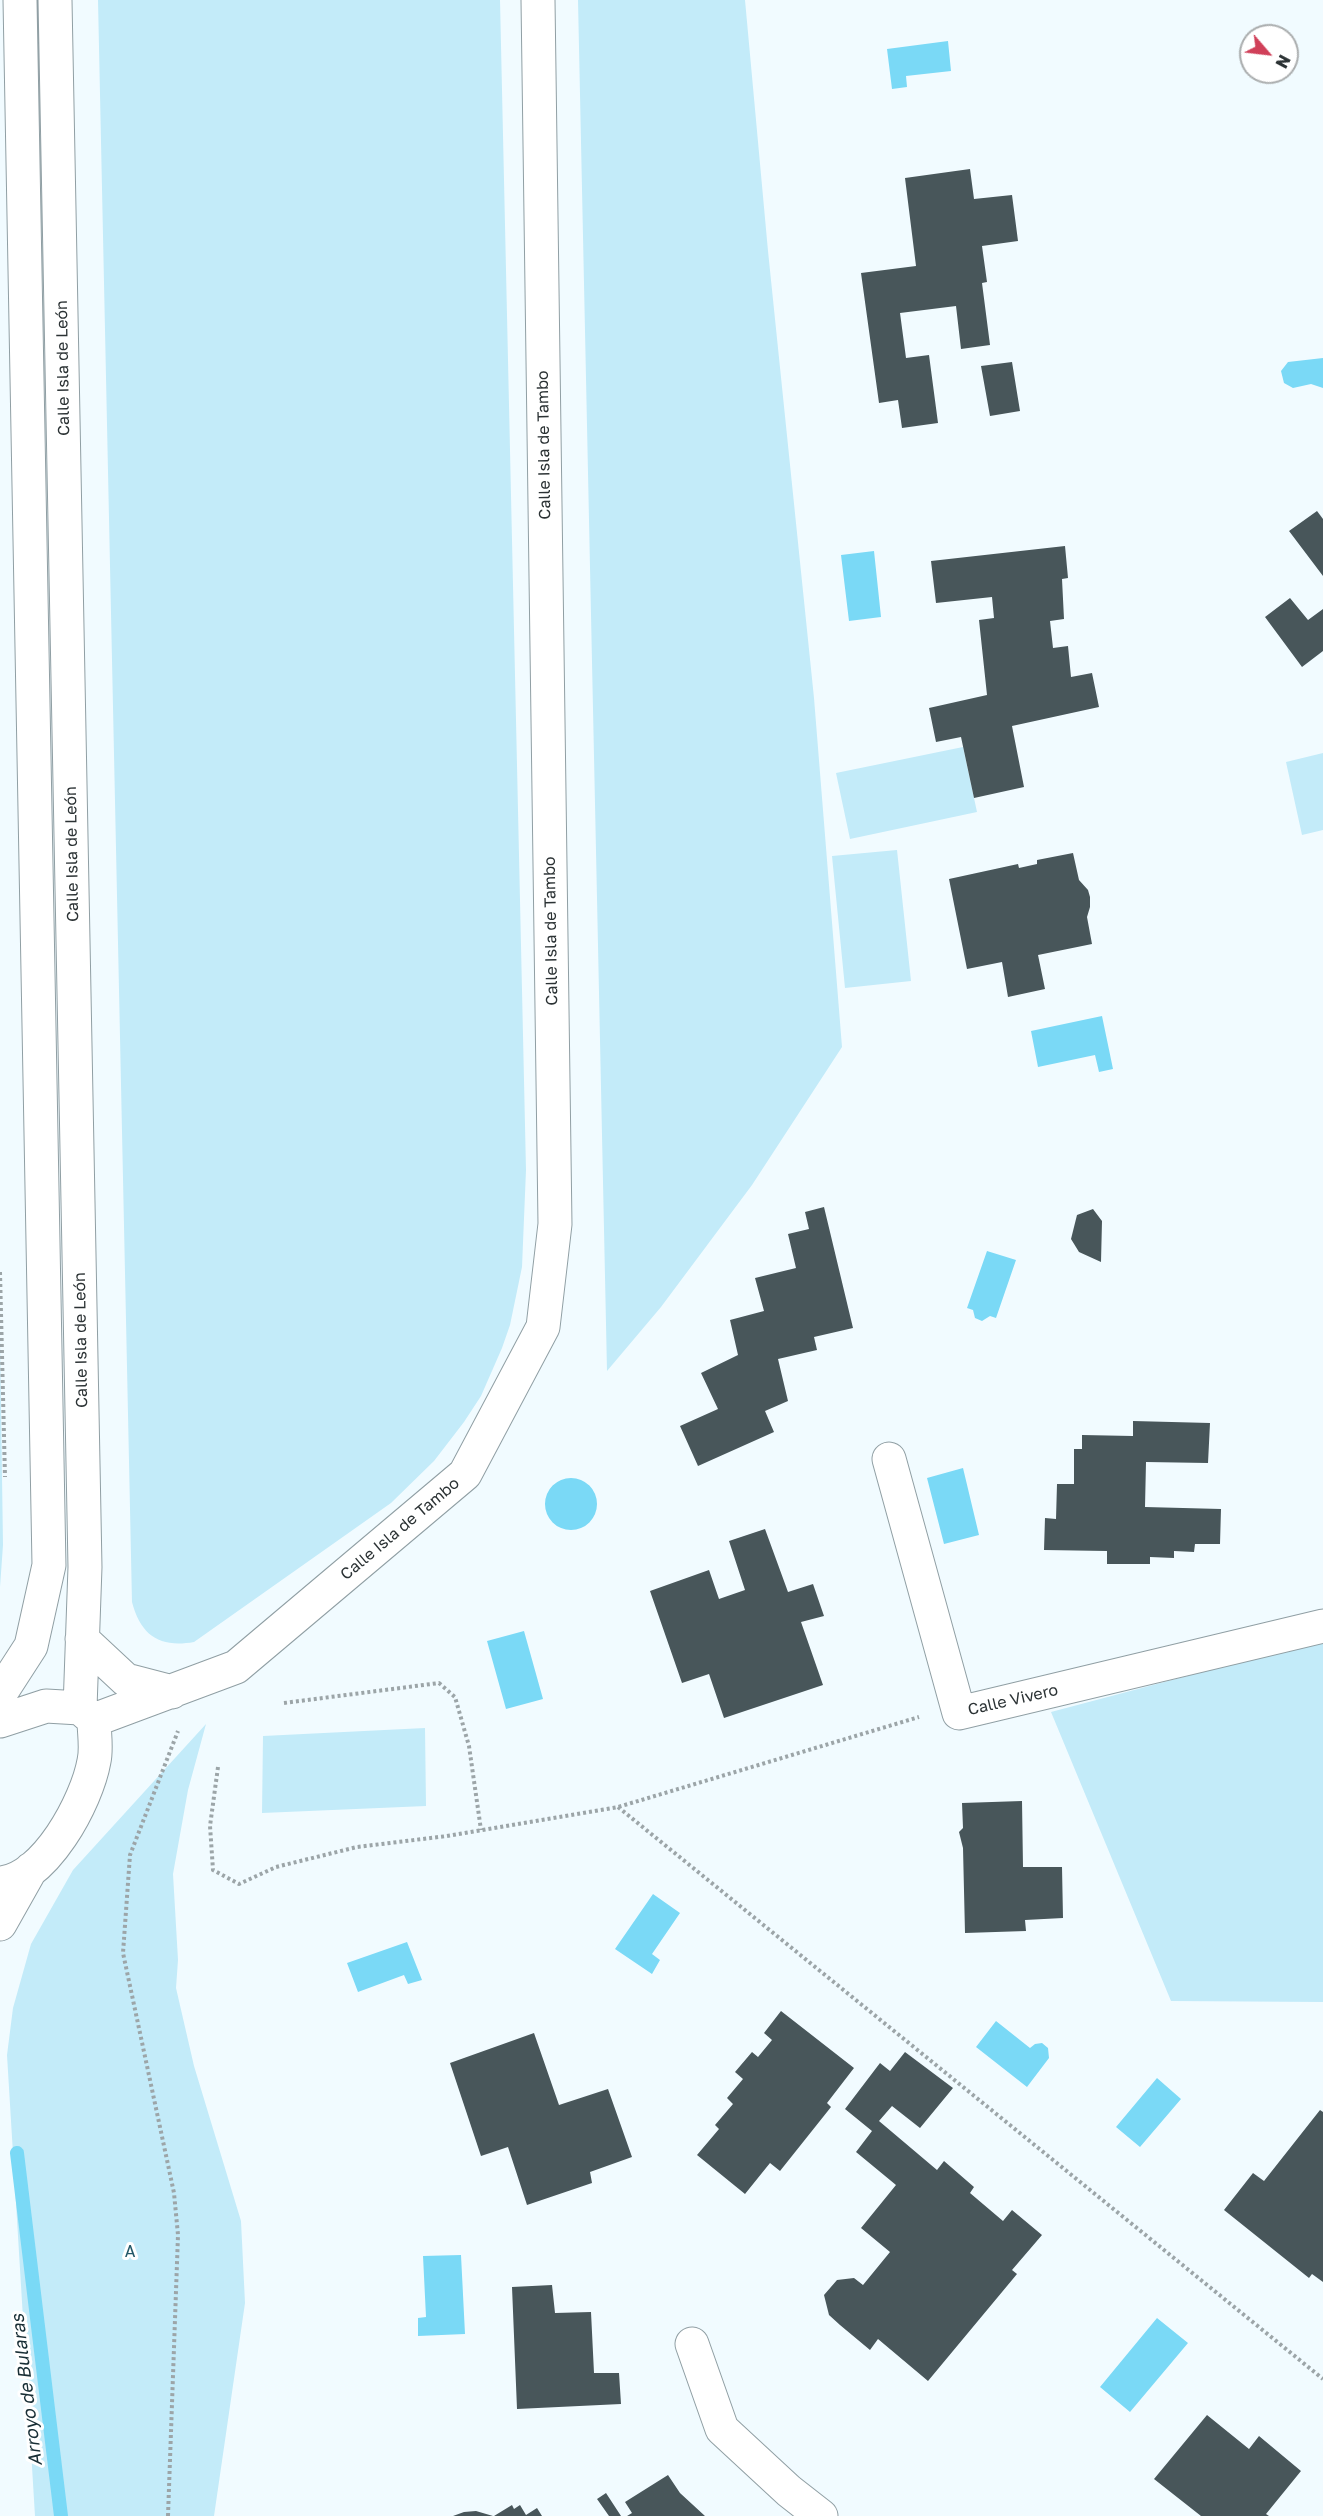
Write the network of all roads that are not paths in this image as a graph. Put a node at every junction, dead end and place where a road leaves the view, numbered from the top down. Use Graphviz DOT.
graph roads {
  1 [pos="20,0"];
  2 [pos="55,0"];
  3 [pos="538,0"];
  4 [pos="11,133"];
  5 [pos="889,1459"];
  6 [pos="1323,1626"];
  7 [pos="82,1639"];
  8 [pos="172,1692"];
  9 [pos="0,1694"];
  10 [pos="87,1714"];
  11 [pos="0,1721"];
  12 [pos="31,1869"];
  13 [pos="0,1883"];
  14 [pos="0,1924"];
  15 [pos="692,2344"];
  16 [pos="821,2516"];
  1 -- 4 [label="street"];
  2 -- 7 [label="street, Calle Isla de León"];
  3 -- 8 [label="street, Calle Isla de Tambo"];
  4 -- 9 [label="street"];
  5 -- 6 [label="street, Calle Vivero"];
  7 -- 8 [label="street"];
  7 -- 10 [label="street, Calle Isla de León"];
  8 -- 10 [label="street, Calle Isla de Tambo"];
  10 -- 11 [label="street"];
  10 -- 12 [label="street, Calle Isla de León"];
  12 -- 13 [label="street, Calle Isla de León"];
  12 -- 14 [label="street, Calle Isla de León"];
  15 -- 16 [label="street"];
}
